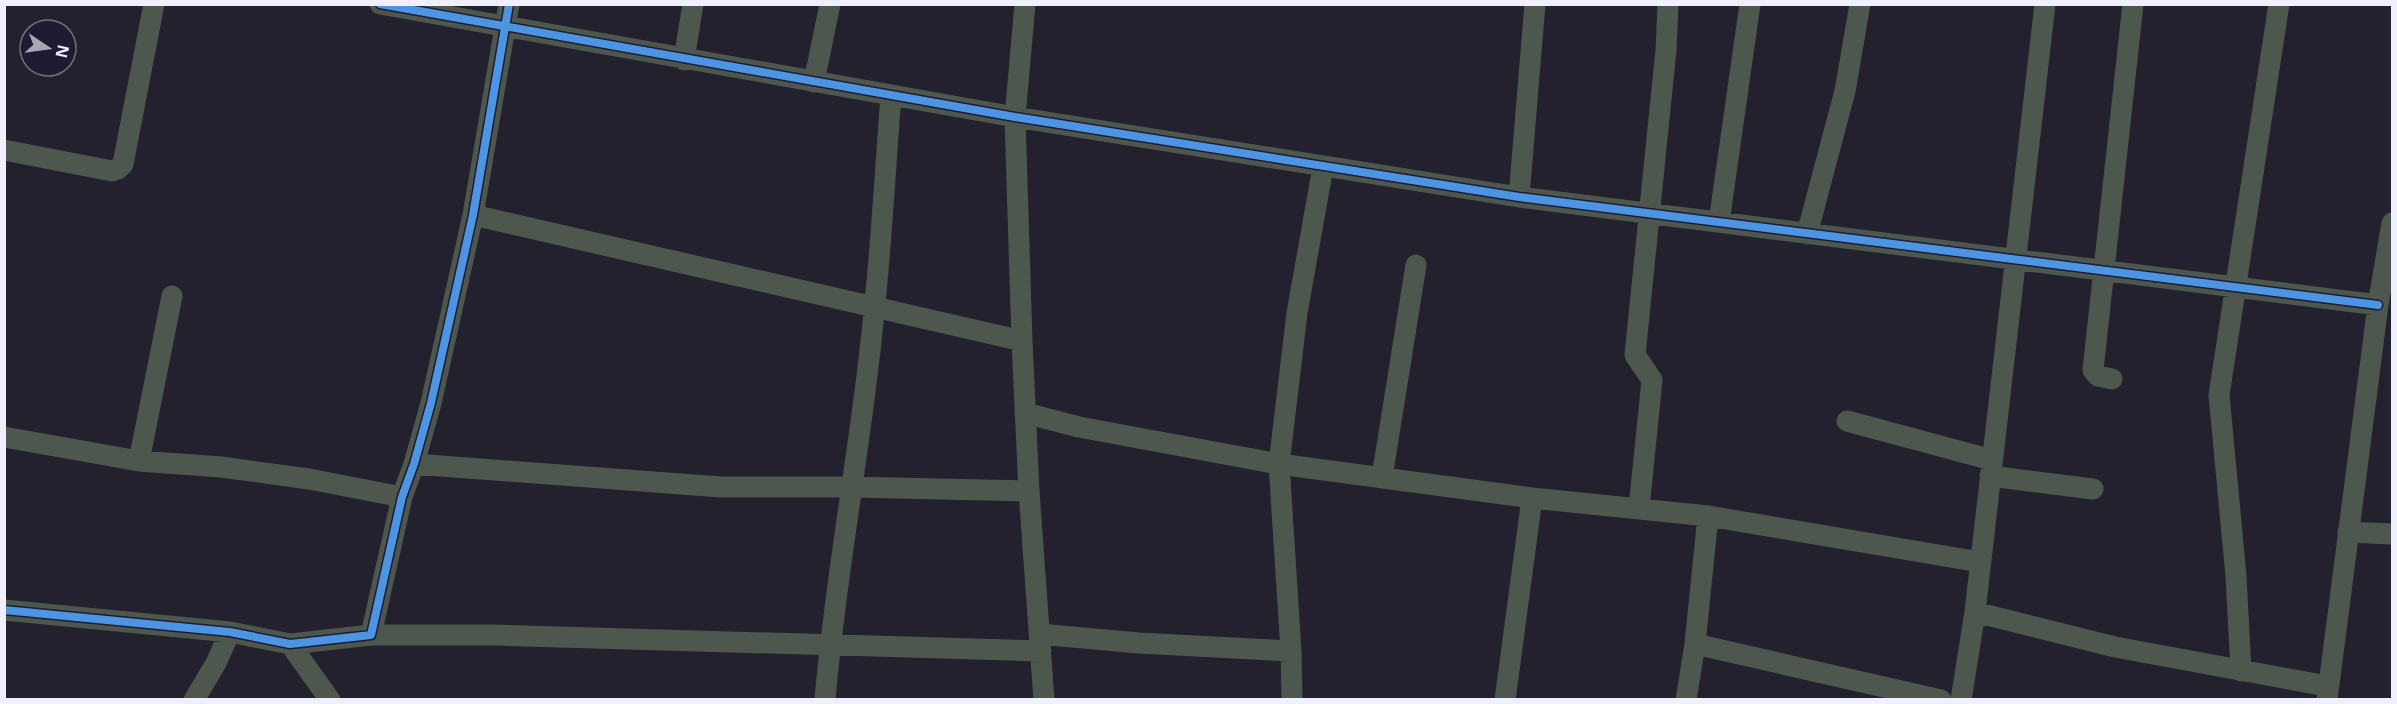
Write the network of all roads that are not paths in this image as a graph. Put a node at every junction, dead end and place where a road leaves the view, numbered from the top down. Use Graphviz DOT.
graph roads {
  1 [pos="154,4"];
  2 [pos="380,4"];
  3 [pos="509,4"];
  4 [pos="693,4"];
  5 [pos="830,4"];
  6 [pos="1025,4"];
  7 [pos="1534,4"];
  8 [pos="1668,4"];
  9 [pos="1750,4"];
  10 [pos="1860,4"];
  11 [pos="2045,4"];
  12 [pos="2133,4"];
  13 [pos="2279,4"];
  14 [pos="505,27"];
  15 [pos="684,60"];
  16 [pos="814,82"];
  17 [pos="891,95"];
  18 [pos="1015,117"];
  19 [pos="4,150"];
  20 [pos="1323,167"];
  21 [pos="1520,197"];
  22 [pos="1649,212"];
  23 [pos="473,215"];
  24 [pos="1719,222"];
  25 [pos="2392,223"];
  26 [pos="1808,234"];
  27 [pos="2017,260"];
  28 [pos="1416,265"];
  29 [pos="2102,271"];
  30 [pos="2236,288"];
  31 [pos="172,296"];
  32 [pos="2378,305"];
  33 [pos="875,307"];
  34 [pos="1022,341"];
  35 [pos="2112,379"];
  36 [pos="1025,413"];
  37 [pos="1847,421"];
  38 [pos="4,437"];
  39 [pos="139,460"];
  40 [pos="414,464"];
  41 [pos="1279,464"];
  42 [pos="1991,468"];
  43 [pos="1382,477"];
  44 [pos="851,487"];
  45 [pos="2093,489"];
  46 [pos="1029,491"];
  47 [pos="402,497"];
  48 [pos="1532,498"];
  49 [pos="1639,508"];
  50 [pos="1708,516"];
  51 [pos="2348,532"];
  52 [pos="2392,534"];
  53 [pos="1980,561"];
  54 [pos="4,610"];
  55 [pos="1975,612"];
  56 [pos="230,632"];
  57 [pos="371,635"];
  58 [pos="1040,643"];
  59 [pos="290,644"];
  60 [pos="1695,644"];
  61 [pos="830,645"];
  62 [pos="1292,651"];
  63 [pos="2241,670"];
  64 [pos="2327,693"];
  65 [pos="194,699"];
  66 [pos="330,699"];
  67 [pos="825,699"];
  68 [pos="1044,699"];
  69 [pos="1292,699"];
  70 [pos="1505,699"];
  71 [pos="1686,699"];
  72 [pos="1941,699"];
  73 [pos="1960,699"];
  1 -- 19 [label="street"];
  2 -- 14 [label="street"];
  3 -- 14 [label="street"];
  4 -- 15 [label="street"];
  5 -- 16 [label="street"];
  6 -- 18 [label="street"];
  7 -- 21 [label="street"];
  8 -- 22 [label="street"];
  9 -- 24 [label="street"];
  10 -- 26 [label="street"];
  11 -- 27 [label="street"];
  12 -- 29 [label="street"];
  13 -- 30 [label="street"];
  14 -- 15 [label="street"];
  14 -- 23 [label="street"];
  15 -- 16 [label="street"];
  16 -- 17 [label="street"];
  17 -- 18 [label="street"];
  17 -- 33 [label="street"];
  18 -- 20 [label="street"];
  18 -- 34 [label="street"];
  20 -- 21 [label="street"];
  20 -- 41 [label="street"];
  21 -- 22 [label="street"];
  22 -- 24 [label="street"];
  22 -- 49 [label="street"];
  23 -- 33 [label="street"];
  23 -- 40 [label="street"];
  24 -- 26 [label="street"];
  25 -- 32 [label="street"];
  26 -- 27 [label="street"];
  27 -- 29 [label="street"];
  27 -- 42 [label="street"];
  28 -- 43 [label="street"];
  29 -- 30 [label="street"];
  29 -- 35 [label="street"];
  30 -- 32 [label="street"];
  30 -- 63 [label="street"];
  31 -- 39 [label="street"];
  32 -- 51 [label="street"];
  33 -- 34 [label="street"];
  33 -- 44 [label="street"];
  34 -- 36 [label="street"];
  36 -- 41 [label="street"];
  36 -- 46 [label="street"];
  37 -- 42 [label="street"];
  38 -- 39 [label="street"];
  39 -- 47 [label="street"];
  40 -- 44 [label="street"];
  40 -- 47 [label="street"];
  41 -- 43 [label="street"];
  41 -- 62 [label="street"];
  42 -- 45 [label="street"];
  42 -- 53 [label="street"];
  43 -- 48 [label="street"];
  44 -- 46 [label="street"];
  44 -- 61 [label="street"];
  46 -- 58 [label="street"];
  47 -- 57 [label="street"];
  48 -- 49 [label="street"];
  48 -- 70 [label="street"];
  49 -- 50 [label="street"];
  50 -- 53 [label="street"];
  50 -- 60 [label="street"];
  51 -- 52 [label="street"];
  51 -- 64 [label="street"];
  53 -- 55 [label="street"];
  54 -- 56 [label="street"];
  55 -- 63 [label="street"];
  55 -- 73 [label="street"];
  56 -- 59 [label="street"];
  56 -- 65 [label="street"];
  57 -- 59 [label="street"];
  57 -- 61 [label="street"];
  58 -- 61 [label="street"];
  58 -- 62 [label="street"];
  58 -- 68 [label="street"];
  59 -- 66 [label="street"];
  60 -- 71 [label="street"];
  60 -- 72 [label="street"];
  61 -- 67 [label="street"];
  62 -- 69 [label="street"];
  63 -- 64 [label="street"];
}
